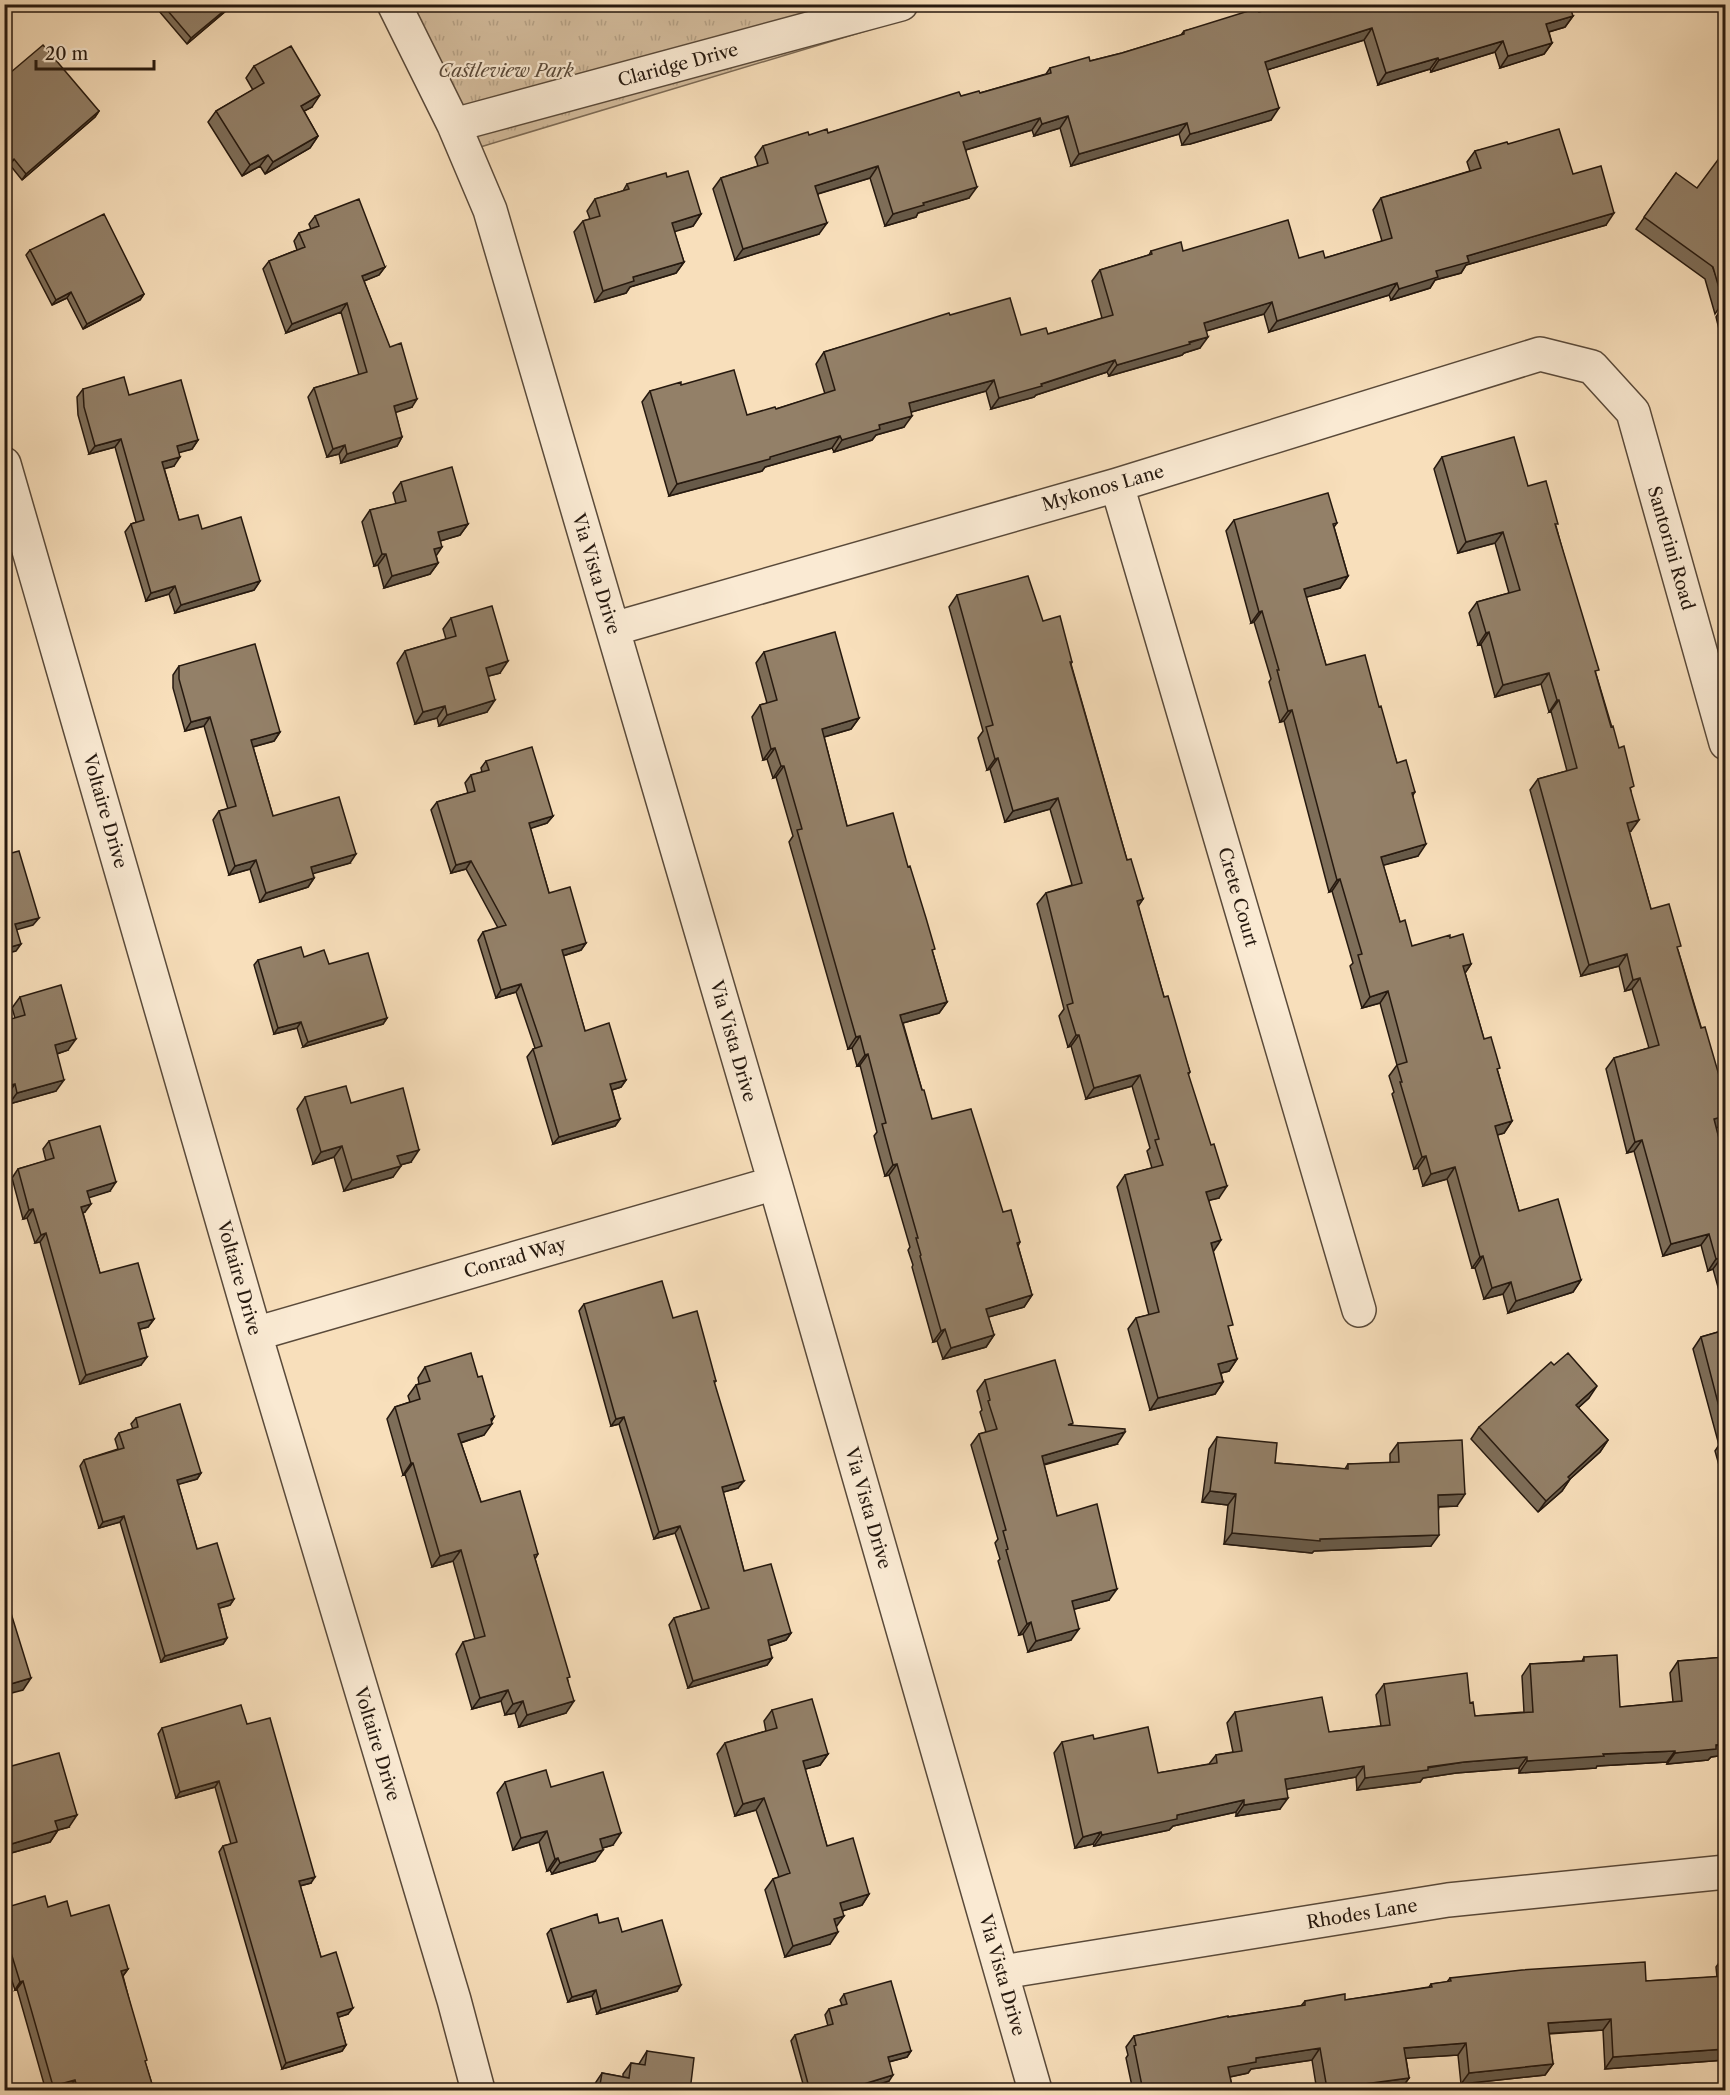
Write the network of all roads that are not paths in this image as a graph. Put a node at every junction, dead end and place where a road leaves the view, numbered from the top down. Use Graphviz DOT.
graph roads {
  1 [pos="394,4"];
  2 [pos="892,6"];
  3 [pos="454,125"];
  4 [pos="1592,367"];
  5 [pos="4,464"];
  6 [pos="1117,485"];
  7 [pos="613,630"];
  8 [pos="1725,743"];
  9 [pos="775,1183"];
  10 [pos="1359,1310"];
  11 [pos="255,1334"];
  12 [pos="1725,1872"];
  13 [pos="1002,1972"];
  14 [pos="478,2091"];
  15 [pos="1035,2091"];
  1 -- 3 [label="street, Via Vista Drive"];
  2 -- 3 [label="street, Claridge Drive"];
  3 -- 7 [label="street, Via Vista Drive"];
  4 -- 6 [label="street, Mykonos Lane"];
  4 -- 8 [label="street, Santorini Road"];
  5 -- 11 [label="street, Voltaire Drive"];
  6 -- 7 [label="street, Mykonos Lane"];
  6 -- 10 [label="street, Crete Court"];
  7 -- 9 [label="street, Via Vista Drive"];
  9 -- 11 [label="street, Conrad Way"];
  9 -- 13 [label="street, Via Vista Drive"];
  11 -- 14 [label="street, Voltaire Drive"];
  12 -- 13 [label="street, Rhodes Lane"];
  13 -- 15 [label="street, Via Vista Drive"];
}
